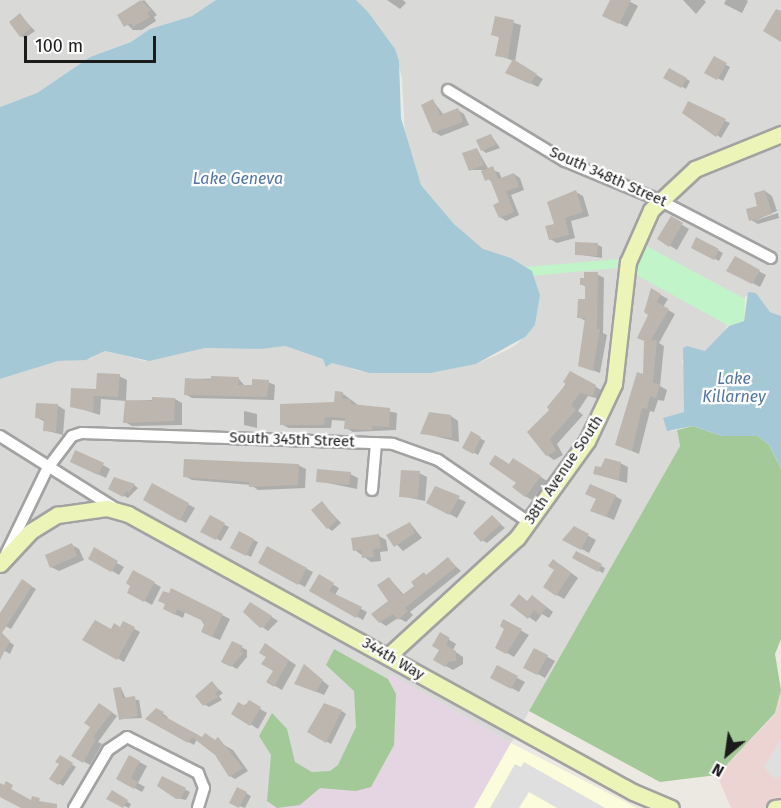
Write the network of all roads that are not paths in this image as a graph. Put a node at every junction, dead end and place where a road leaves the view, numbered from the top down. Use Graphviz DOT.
graph roads {
  1 [pos="448,90"];
  2 [pos="781,134"];
  3 [pos="659,200"];
  4 [pos="771,258"];
  5 [pos="0,436"];
  6 [pos="376,443"];
  7 [pos="47,469"];
  8 [pos="372,490"];
  9 [pos="117,510"];
  10 [pos="530,523"];
  11 [pos="2,560"];
  12 [pos="388,656"];
  13 [pos="781,807"];
  14 [pos="74,808"];
  15 [pos="198,808"];
  16 [pos="670,808"];
  17 [pos="775,808"];
  1 -- 3 [label="street, South 348th Street"];
  2 -- 3 [label="street, 38th Avenue South"];
  3 -- 4 [label="street, South 348th Street"];
  3 -- 10 [label="street, 38th Avenue South"];
  5 -- 7 [label="street"];
  6 -- 7 [label="street, South 345th Street"];
  6 -- 8 [label="street"];
  6 -- 10 [label="street, South 345th Street"];
  7 -- 9 [label="street"];
  7 -- 11 [label="street, South 345th Street"];
  9 -- 11 [label="street"];
  9 -- 12 [label="street, 344th Way"];
  10 -- 12 [label="street, 38th Avenue South"];
  12 -- 16 [label="street, 344th Way"];
  13 -- 17 [label="street"];
  14 -- 15 [label="street"];
}
